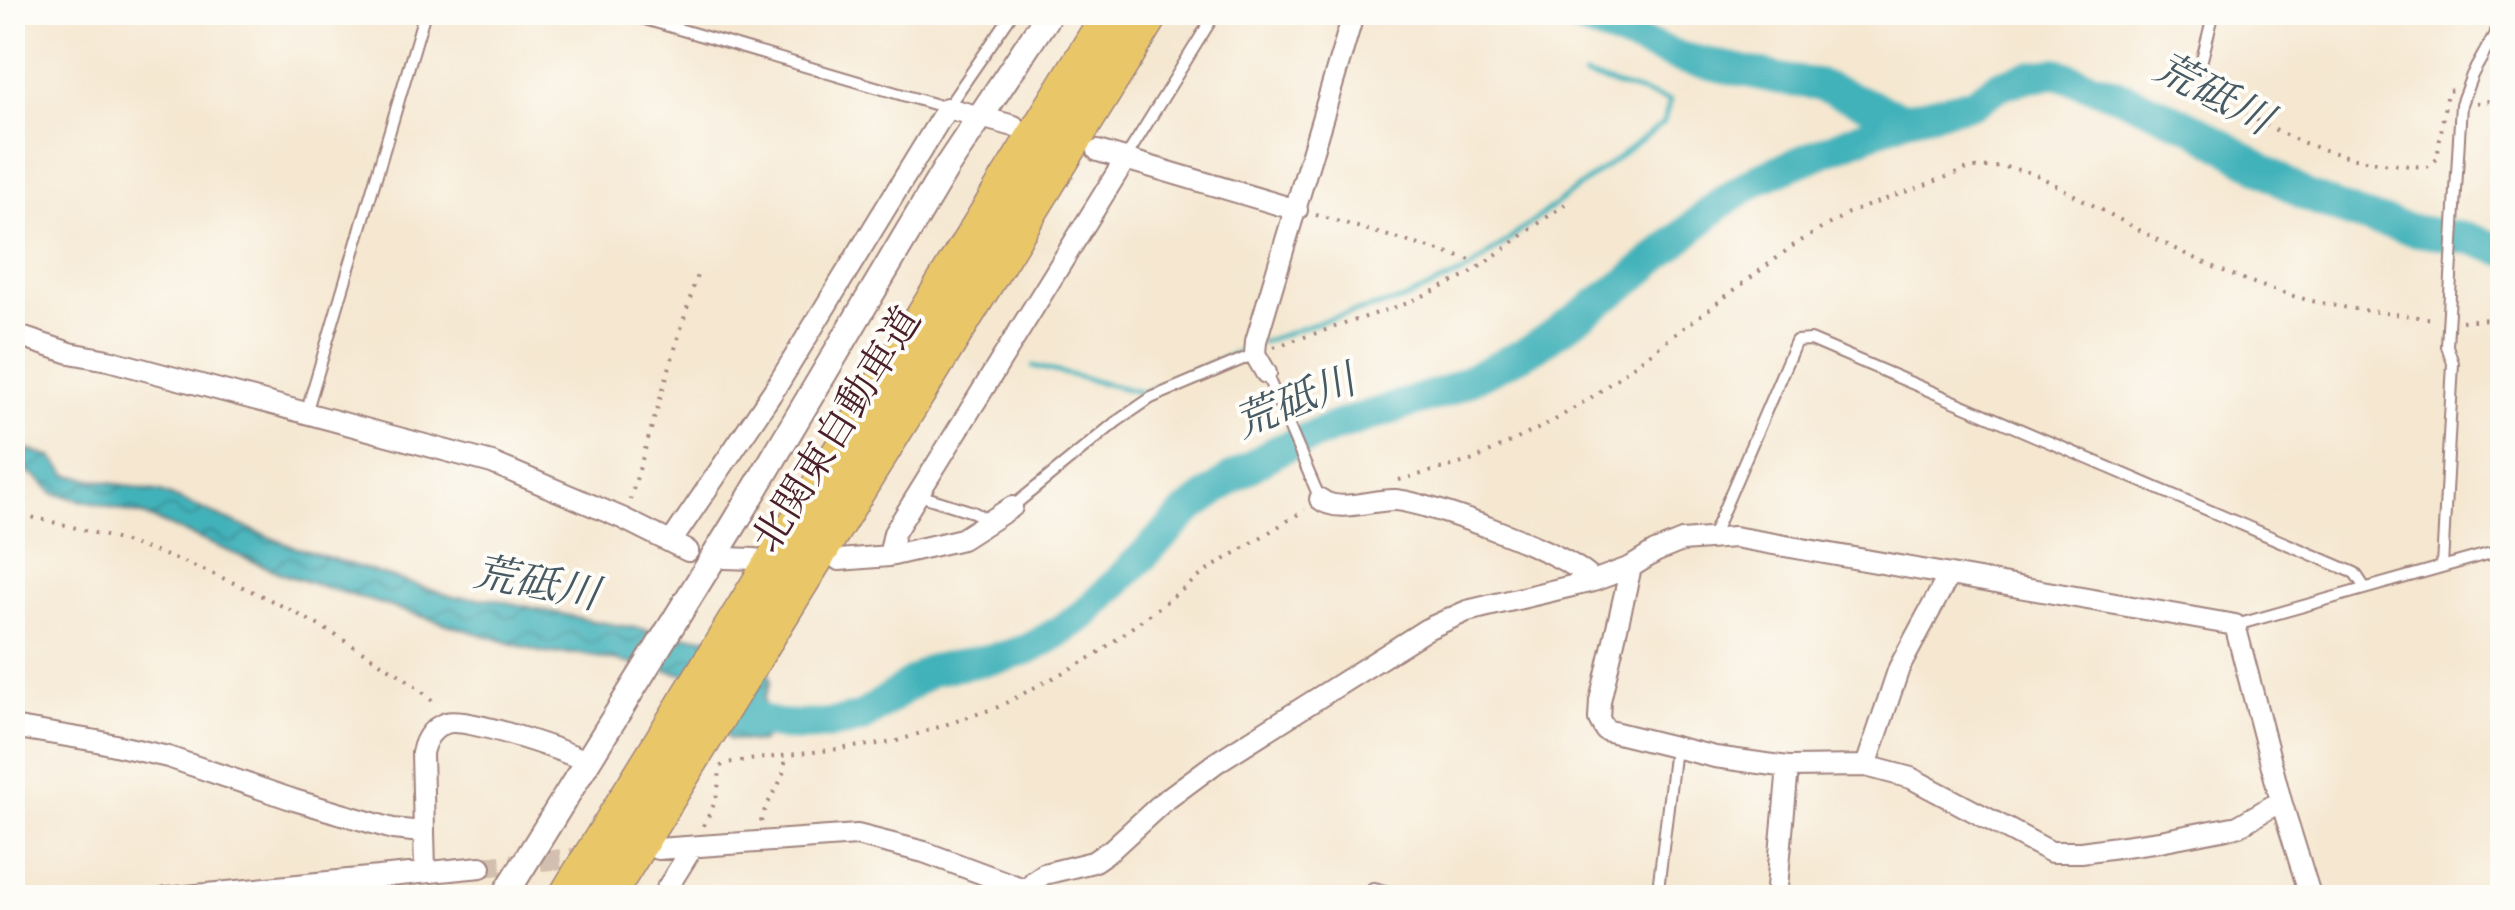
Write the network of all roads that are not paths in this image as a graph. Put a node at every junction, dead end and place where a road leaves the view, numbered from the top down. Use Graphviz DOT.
graph roads {
  1 [pos="424,12"];
  2 [pos="622,12"];
  3 [pos="1050,12"];
  4 [pos="1113,12"];
  5 [pos="1152,12"];
  6 [pos="1216,12"];
  7 [pos="1354,12"];
  8 [pos="2214,12"];
  9 [pos="1010,18"];
  10 [pos="2502,21"];
  11 [pos="2199,71"];
  12 [pos="947,108"];
  13 [pos="979,116"];
  14 [pos="1014,126"];
  15 [pos="1098,151"];
  16 [pos="1125,160"];
  17 [pos="1296,210"];
  18 [pos="12,334"];
  19 [pos="1255,354"];
  20 [pos="1266,373"];
  21 [pos="306,413"];
  22 [pos="918,495"];
  23 [pos="1323,501"];
  24 [pos="1012,507"];
  25 [pos="991,521"];
  26 [pos="1712,536"];
  27 [pos="2502,550"];
  28 [pos="889,556"];
  29 [pos="725,558"];
  30 [pos="839,560"];
  31 [pos="2442,566"];
  32 [pos="1631,567"];
  33 [pos="757,572"];
  34 [pos="1949,574"];
  35 [pos="1593,581"];
  36 [pos="2366,588"];
  37 [pos="2235,625"];
  38 [pos="12,727"];
  39 [pos="1675,748"];
  40 [pos="591,753"];
  41 [pos="1866,766"];
  42 [pos="1788,767"];
  43 [pos="660,777"];
  44 [pos="2281,801"];
  45 [pos="422,832"];
  46 [pos="692,848"];
  47 [pos="657,849"];
  48 [pos="481,867"];
  49 [pos="424,871"];
  50 [pos="1038,894"];
  51 [pos="166,898"];
  52 [pos="502,898"];
  53 [pos="567,898"];
  54 [pos="604,898"];
  55 [pos="661,898"];
  56 [pos="1372,898"];
  57 [pos="1391,898"];
  58 [pos="1657,898"];
  59 [pos="1776,898"];
  60 [pos="2311,898"];
  1 -- 21 [label="lane"];
  2 -- 12 [label="lane"];
  3 -- 13 [label="street"];
  4 -- 33 [label="highway, 北関東自動車道"];
  5 -- 43 [label="highway, 北関東自動車道"];
  6 -- 16 [label="lane"];
  7 -- 17 [label="street"];
  8 -- 11 [label="lane"];
  9 -- 12 [label="lane"];
  10 -- 31 [label="lane"];
  12 -- 13 [label="street"];
  12 -- 21 [label="street"];
  13 -- 14 [label="street"];
  13 -- 40 [label="street"];
  15 -- 16 [label="street"];
  16 -- 17 [label="street"];
  16 -- 22 [label="street"];
  17 -- 19 [label="street"];
  18 -- 21 [label="street"];
  19 -- 20 [label="street"];
  19 -- 24 [label="lane"];
  20 -- 23 [label="lane"];
  22 -- 25 [label="lane"];
  22 -- 28 [label="street"];
  23 -- 35 [label="street"];
  24 -- 25 [label="street"];
  25 -- 28 [label="street"];
  26 -- 32 [label="street"];
  26 -- 34 [label="street"];
  26 -- 36 [label="lane"];
  27 -- 31 [label="lane"];
  28 -- 30 [label="street"];
  29 -- 33 [label="street"];
  31 -- 36 [label="lane"];
  32 -- 35 [label="street"];
  32 -- 39 [label="street"];
  33 -- 43 [label="highway, 北関東自動車道"];
  34 -- 37 [label="street"];
  34 -- 41 [label="street"];
  35 -- 50 [label="street"];
  36 -- 37 [label="lane"];
  37 -- 44 [label="street"];
  38 -- 45 [label="street"];
  39 -- 42 [label="street"];
  39 -- 58 [label="lane"];
  40 -- 45 [label="street"];
  40 -- 52 [label="street"];
  41 -- 42 [label="street"];
  41 -- 44 [label="street"];
  42 -- 59 [label="street"];
  43 -- 53 [label="highway, 北関東自動車道"];
  43 -- 54 [label="highway, 北関東自動車道"];
  44 -- 60 [label="street"];
  45 -- 49 [label="street"];
  46 -- 47 [label="street"];
  46 -- 50 [label="street"];
  46 -- 55 [label="street"];
  48 -- 49 [label="street"];
  49 -- 51 [label="street"];
  56 -- 57 [label="street"];
}
